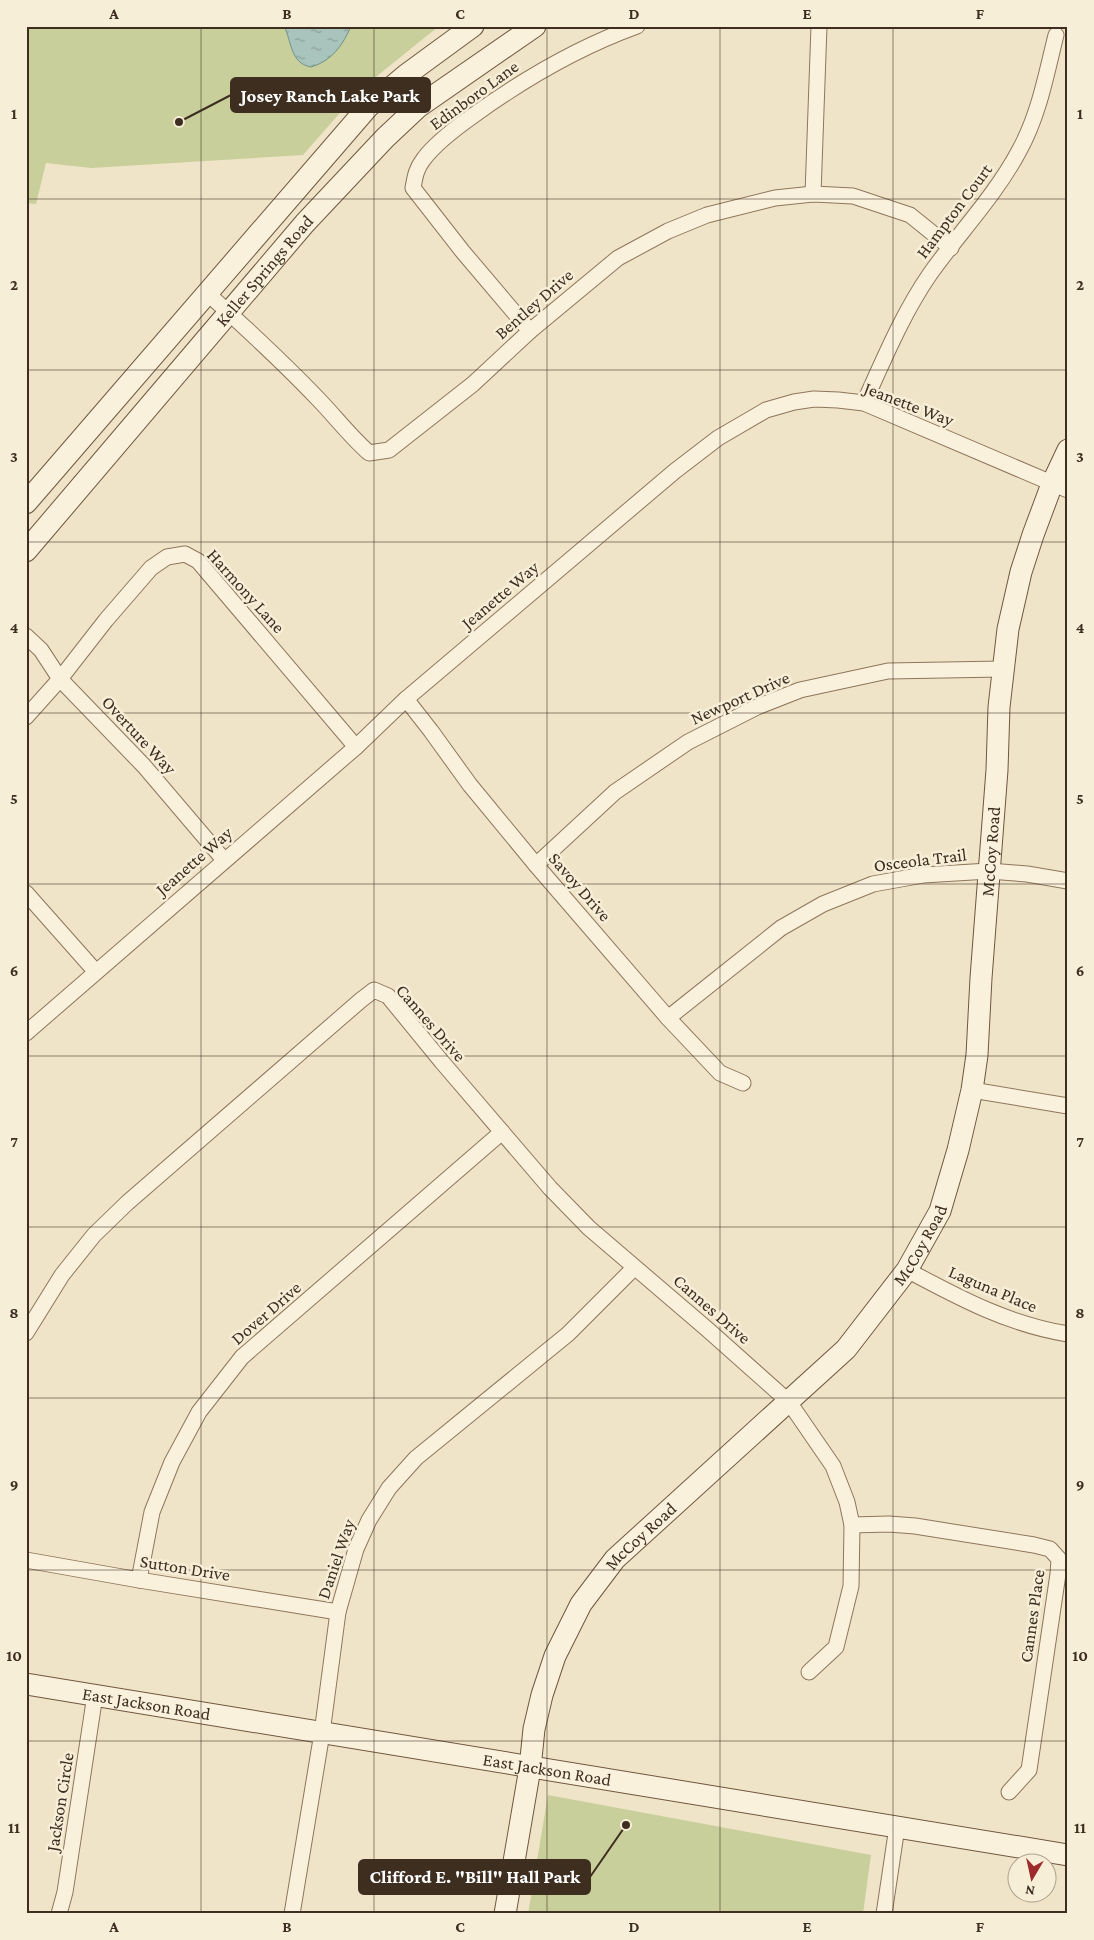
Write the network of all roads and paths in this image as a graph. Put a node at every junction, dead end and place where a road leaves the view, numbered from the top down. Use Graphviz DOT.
graph roads {
  1 [pos="473,26"];
  2 [pos="535,26"];
  3 [pos="637,26"];
  4 [pos="819,26"];
  5 [pos="1056,35"];
  6 [pos="813,194"];
  7 [pos="950,248"];
  8 [pos="207,293"];
  9 [pos="228,312"];
  10 [pos="530,331"];
  11 [pos="864,402"];
  12 [pos="1068,450"];
  13 [pos="1060,487"];
  14 [pos="26,503"];
  15 [pos="26,551"];
  16 [pos="26,636"];
  17 [pos="1002,669"];
  18 [pos="60,679"];
  19 [pos="406,699"];
  20 [pos="26,717"];
  21 [pos="356,747"];
  22 [pos="224,860"];
  23 [pos="536,866"];
  24 [pos="990,871"];
  25 [pos="1068,881"];
  26 [pos="26,893"];
  27 [pos="96,972"];
  28 [pos="668,1018"];
  29 [pos="26,1033"];
  30 [pos="743,1083"];
  31 [pos="972,1090"];
  32 [pos="1068,1106"];
  33 [pos="502,1132"];
  34 [pos="634,1268"];
  35 [pos="907,1270"];
  36 [pos="26,1332"];
  37 [pos="1068,1334"];
  38 [pos="789,1402"];
  39 [pos="852,1525"];
  40 [pos="26,1560"];
  41 [pos="139,1580"];
  42 [pos="338,1612"];
  43 [pos="809,1672"];
  44 [pos="26,1684"];
  45 [pos="95,1695"];
  46 [pos="322,1732"];
  47 [pos="530,1768"];
  48 [pos="1009,1792"];
  49 [pos="897,1827"];
  50 [pos="1068,1855"];
  51 [pos="58,1914"];
  52 [pos="292,1914"];
  53 [pos="505,1914"];
  54 [pos="884,1914"];
  1 -- 8 [label="street, Keller Springs Road"];
  2 -- 9 [label="street, Keller Springs Road"];
  3 -- 10 [label="street, Edinboro Lane"];
  4 -- 6 [label="street"];
  5 -- 7 [label="street, Hampton Court"];
  6 -- 7 [label="street, Bentley Drive"];
  6 -- 10 [label="street, Bentley Drive"];
  7 -- 11 [label="street, Hampton Court"];
  8 -- 9 [label="street, Bentley Drive"];
  8 -- 14 [label="street, Keller Springs Road"];
  9 -- 10 [label="street, Bentley Drive"];
  9 -- 15 [label="street, Keller Springs Road"];
  11 -- 13 [label="street, Jeanette Way"];
  11 -- 19 [label="street, Jeanette Way"];
  12 -- 13 [label="street, McCoy Road"];
  13 -- 17 [label="street, McCoy Road"];
  16 -- 18 [label="street, Overture Way"];
  17 -- 23 [label="street, Newport Drive"];
  17 -- 24 [label="street, McCoy Road"];
  18 -- 20 [label="street, Harmony Lane"];
  18 -- 21 [label="street, Harmony Lane"];
  18 -- 22 [label="street, Overture Way"];
  19 -- 21 [label="street, Jeanette Way"];
  19 -- 23 [label="street, Savoy Drive"];
  21 -- 22 [label="street, Jeanette Way"];
  22 -- 27 [label="street, Jeanette Way"];
  23 -- 28 [label="street, Savoy Drive"];
  24 -- 25 [label="street, Osceola Trail"];
  24 -- 28 [label="street, Osceola Trail"];
  24 -- 31 [label="street, McCoy Road"];
  26 -- 27 [label="street"];
  27 -- 29 [label="street, Jeanette Way"];
  28 -- 30 [label="street, Savoy Drive"];
  31 -- 32 [label="street"];
  31 -- 35 [label="street, McCoy Road"];
  33 -- 34 [label="street, Cannes Drive"];
  33 -- 36 [label="street, Cannes Drive"];
  33 -- 41 [label="street, Dover Drive"];
  34 -- 38 [label="street, Cannes Drive"];
  34 -- 42 [label="street, Daniel Way"];
  35 -- 37 [label="street, Laguna Place"];
  35 -- 38 [label="street, McCoy Road"];
  38 -- 39 [label="street, Cannes Drive"];
  38 -- 47 [label="street, McCoy Road"];
  39 -- 43 [label="street, Cannes Drive"];
  39 -- 48 [label="street, Cannes Place"];
  40 -- 41 [label="street, Sutton Drive"];
  41 -- 42 [label="street, Sutton Drive"];
  42 -- 46 [label="street, Daniel Way"];
  44 -- 45 [label="street, East Jackson Road"];
  45 -- 46 [label="street, East Jackson Road"];
  45 -- 51 [label="street, Jackson Circle"];
  46 -- 47 [label="street, East Jackson Road"];
  46 -- 52 [label="street, Daniel Way"];
  47 -- 49 [label="street, East Jackson Road"];
  47 -- 53 [label="street, McCoy Road"];
  49 -- 50 [label="street, East Jackson Road"];
  49 -- 54 [label="street"];
}
